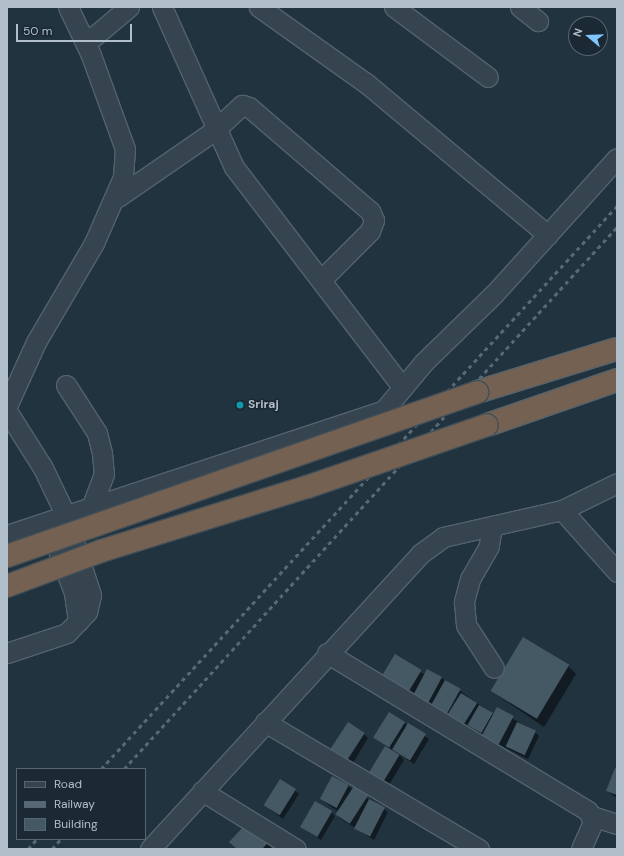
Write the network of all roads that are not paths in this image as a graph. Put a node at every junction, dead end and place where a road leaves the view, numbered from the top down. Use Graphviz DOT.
graph roads {
  1 [pos="68,7"];
  2 [pos="129,7"];
  3 [pos="162,7"];
  4 [pos="259,7"];
  5 [pos="394,7"];
  6 [pos="520,7"];
  7 [pos="538,21"];
  8 [pos="86,43"];
  9 [pos="488,77"];
  10 [pos="215,130"];
  11 [pos="617,158"];
  12 [pos="118,197"];
  13 [pos="548,235"];
  14 [pos="321,280"];
  15 [pos="617,349"];
  16 [pos="617,380"];
  17 [pos="66,385"];
  18 [pos="402,387"];
  19 [pos="7,406"];
  20 [pos="7,411"];
  21 [pos="617,483"];
  22 [pos="92,506"];
  23 [pos="562,510"];
  24 [pos="65,514"];
  25 [pos="47,520"];
  26 [pos="492,526"];
  27 [pos="7,535"];
  28 [pos="7,556"];
  29 [pos="613,563"];
  30 [pos="7,586"];
  31 [pos="78,622"];
  32 [pos="7,653"];
  33 [pos="327,653"];
  34 [pos="494,668"];
  35 [pos="265,722"];
  36 [pos="202,791"];
  37 [pos="592,816"];
  38 [pos="617,824"];
  39 [pos="289,847"];
  40 [pos="150,849"];
  41 [pos="478,849"];
  42 [pos="581,849"];
  1 -- 8 [label="street"];
  2 -- 8 [label="street"];
  3 -- 10 [label="street"];
  4 -- 13 [label="street"];
  5 -- 9 [label="street"];
  6 -- 7 [label="street"];
  8 -- 12 [label="street"];
  10 -- 12 [label="street"];
  10 -- 14 [label="street"];
  10 -- 14 [label="street"];
  11 -- 13 [label="street"];
  12 -- 19 [label="street"];
  13 -- 18 [label="street"];
  14 -- 18 [label="street"];
  15 -- 28 [label="highway, bridge"];
  16 -- 30 [label="highway, bridge"];
  17 -- 22 [label="street"];
  18 -- 22 [label="street"];
  20 -- 24 [label="street"];
  21 -- 23 [label="street"];
  22 -- 24 [label="street"];
  23 -- 26 [label="street"];
  23 -- 29 [label="street"];
  24 -- 25 [label="street"];
  24 -- 31 [label="street"];
  25 -- 27 [label="street"];
  25 -- 31 [label="street"];
  26 -- 33 [label="street"];
  26 -- 34 [label="street"];
  31 -- 32 [label="street"];
  33 -- 35 [label="street"];
  33 -- 37 [label="street"];
  35 -- 36 [label="street"];
  35 -- 41 [label="street"];
  36 -- 39 [label="street"];
  36 -- 40 [label="street"];
  37 -- 38 [label="street"];
  37 -- 42 [label="street"];
}
